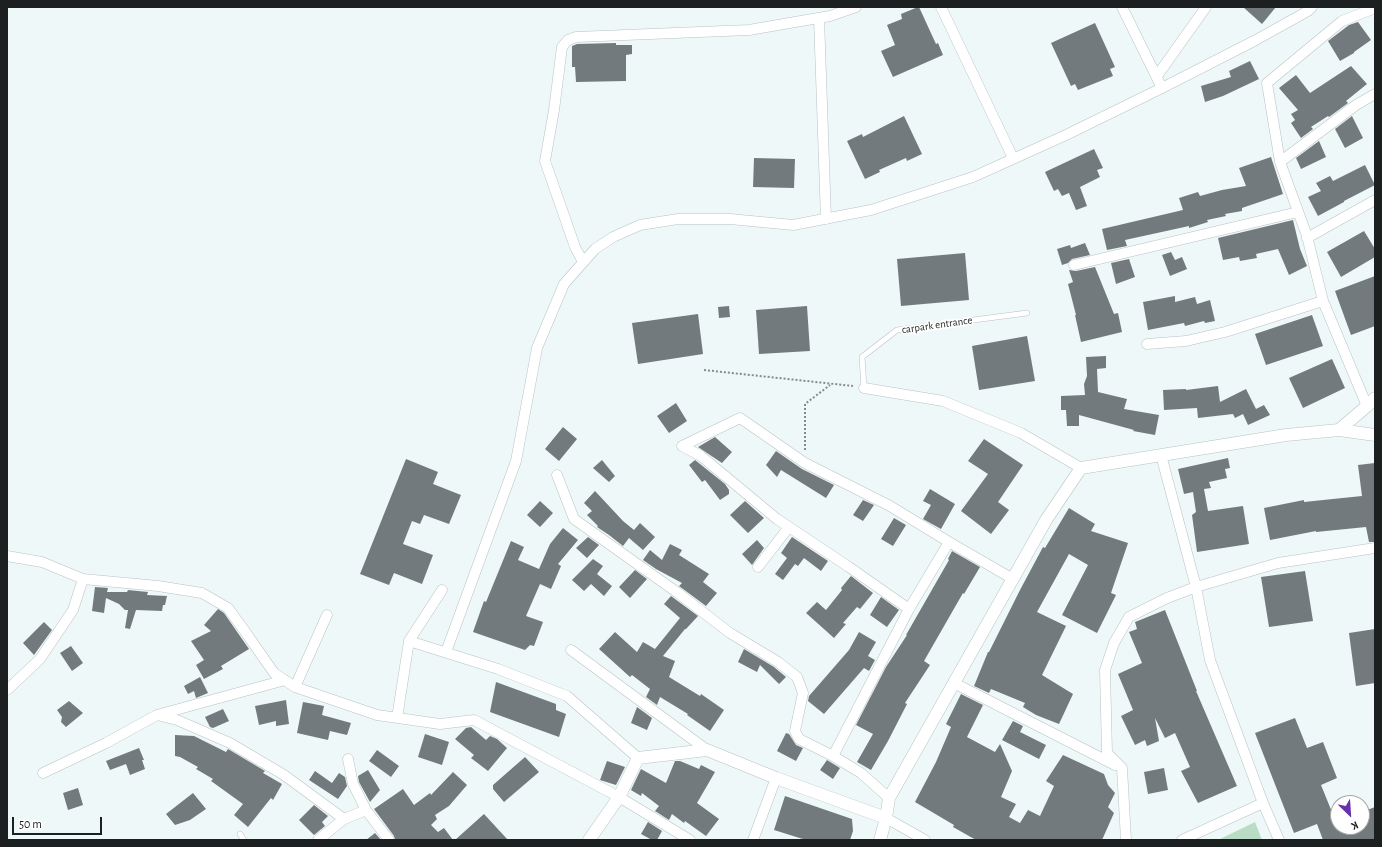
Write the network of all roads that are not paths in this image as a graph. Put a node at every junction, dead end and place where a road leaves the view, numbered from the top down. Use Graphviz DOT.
graph roads {
  1 [pos="856,7"];
  2 [pos="941,7"];
  3 [pos="1122,7"];
  4 [pos="1206,7"];
  5 [pos="1312,7"];
  6 [pos="1375,8"];
  7 [pos="819,18"];
  8 [pos="1157,76"];
  9 [pos="1162,88"];
  10 [pos="1375,94"];
  11 [pos="1013,158"];
  12 [pos="1280,162"];
  13 [pos="1375,200"];
  14 [pos="1298,212"];
  15 [pos="826,219"];
  16 [pos="1307,238"];
  17 [pos="583,262"];
  18 [pos="1074,265"];
  19 [pos="1323,301"];
  20 [pos="1027,313"];
  21 [pos="1147,344"];
  22 [pos="864,388"];
  23 [pos="1372,405"];
  24 [pos="1339,430"];
  25 [pos="1375,435"];
  26 [pos="1161,455"];
  27 [pos="1080,468"];
  28 [pos="557,475"];
  29 [pos="789,528"];
  30 [pos="949,542"];
  31 [pos="1375,548"];
  32 [pos="7,556"];
  33 [pos="758,568"];
  34 [pos="83,579"];
  35 [pos="1013,579"];
  36 [pos="1196,587"];
  37 [pos="442,590"];
  38 [pos="908,609"];
  39 [pos="327,615"];
  40 [pos="409,641"];
  41 [pos="571,650"];
  42 [pos="446,652"];
  43 [pos="285,680"];
  44 [pos="954,683"];
  45 [pos="294,686"];
  46 [pos="7,690"];
  47 [pos="157,715"];
  48 [pos="397,718"];
  49 [pos="707,750"];
  50 [pos="833,756"];
  51 [pos="638,758"];
  52 [pos="348,759"];
  53 [pos="1122,768"];
  54 [pos="43,773"];
  55 [pos="776,778"];
  56 [pos="619,797"];
  57 [pos="889,798"];
  58 [pos="1263,803"];
  59 [pos="366,810"];
  60 [pos="886,818"];
  61 [pos="344,819"];
  62 [pos="240,834"];
  63 [pos="244,840"];
  64 [pos="318,840"];
  65 [pos="389,840"];
  66 [pos="589,840"];
  67 [pos="690,840"];
  68 [pos="753,840"];
  69 [pos="880,840"];
  70 [pos="925,840"];
  71 [pos="1126,840"];
  72 [pos="1182,840"];
  73 [pos="1279,840"];
  1 -- 7 [label="street"];
  2 -- 11 [label="street"];
  3 -- 8 [label="street"];
  4 -- 8 [label="street"];
  5 -- 9 [label="street"];
  6 -- 12 [label="street"];
  7 -- 15 [label="street"];
  7 -- 17 [label="street"];
  8 -- 9 [label="street"];
  9 -- 11 [label="street"];
  10 -- 12 [label="street"];
  11 -- 15 [label="street"];
  12 -- 14 [label="street"];
  13 -- 16 [label="street"];
  14 -- 16 [label="street"];
  14 -- 18 [label="street"];
  15 -- 17 [label="street"];
  16 -- 19 [label="street"];
  17 -- 42 [label="street"];
  19 -- 21 [label="street"];
  19 -- 23 [label="street"];
  20 -- 22 [label="lane, carpark entrance"];
  22 -- 27 [label="street"];
  23 -- 24 [label="street"];
  24 -- 25 [label="street"];
  24 -- 26 [label="street"];
  26 -- 27 [label="street"];
  26 -- 36 [label="street"];
  27 -- 35 [label="street"];
  28 -- 50 [label="street"];
  29 -- 30 [label="street"];
  29 -- 33 [label="street"];
  29 -- 38 [label="street"];
  30 -- 35 [label="street"];
  30 -- 38 [label="street"];
  31 -- 36 [label="street"];
  32 -- 34 [label="street"];
  34 -- 43 [label="street"];
  34 -- 46 [label="street"];
  35 -- 44 [label="street"];
  36 -- 53 [label="street"];
  36 -- 58 [label="street"];
  37 -- 40 [label="street"];
  38 -- 50 [label="street"];
  39 -- 45 [label="street"];
  40 -- 42 [label="street"];
  40 -- 48 [label="street"];
  41 -- 49 [label="street"];
  42 -- 51 [label="street"];
  43 -- 45 [label="street"];
  43 -- 47 [label="street"];
  44 -- 53 [label="street"];
  44 -- 57 [label="street"];
  45 -- 48 [label="street"];
  47 -- 54 [label="street"];
  47 -- 61 [label="street"];
  48 -- 56 [label="street"];
  49 -- 51 [label="street"];
  49 -- 55 [label="street"];
  50 -- 57 [label="street"];
  51 -- 56 [label="street"];
  52 -- 59 [label="street"];
  53 -- 71 [label="street"];
  55 -- 60 [label="street"];
  55 -- 68 [label="street"];
  56 -- 66 [label="street"];
  56 -- 67 [label="street"];
  57 -- 60 [label="street"];
  58 -- 72 [label="street"];
  58 -- 73 [label="street"];
  59 -- 61 [label="street"];
  59 -- 65 [label="street"];
  60 -- 69 [label="street"];
  60 -- 70 [label="street"];
  61 -- 64 [label="street"];
  62 -- 63 [label="lane"];
}
